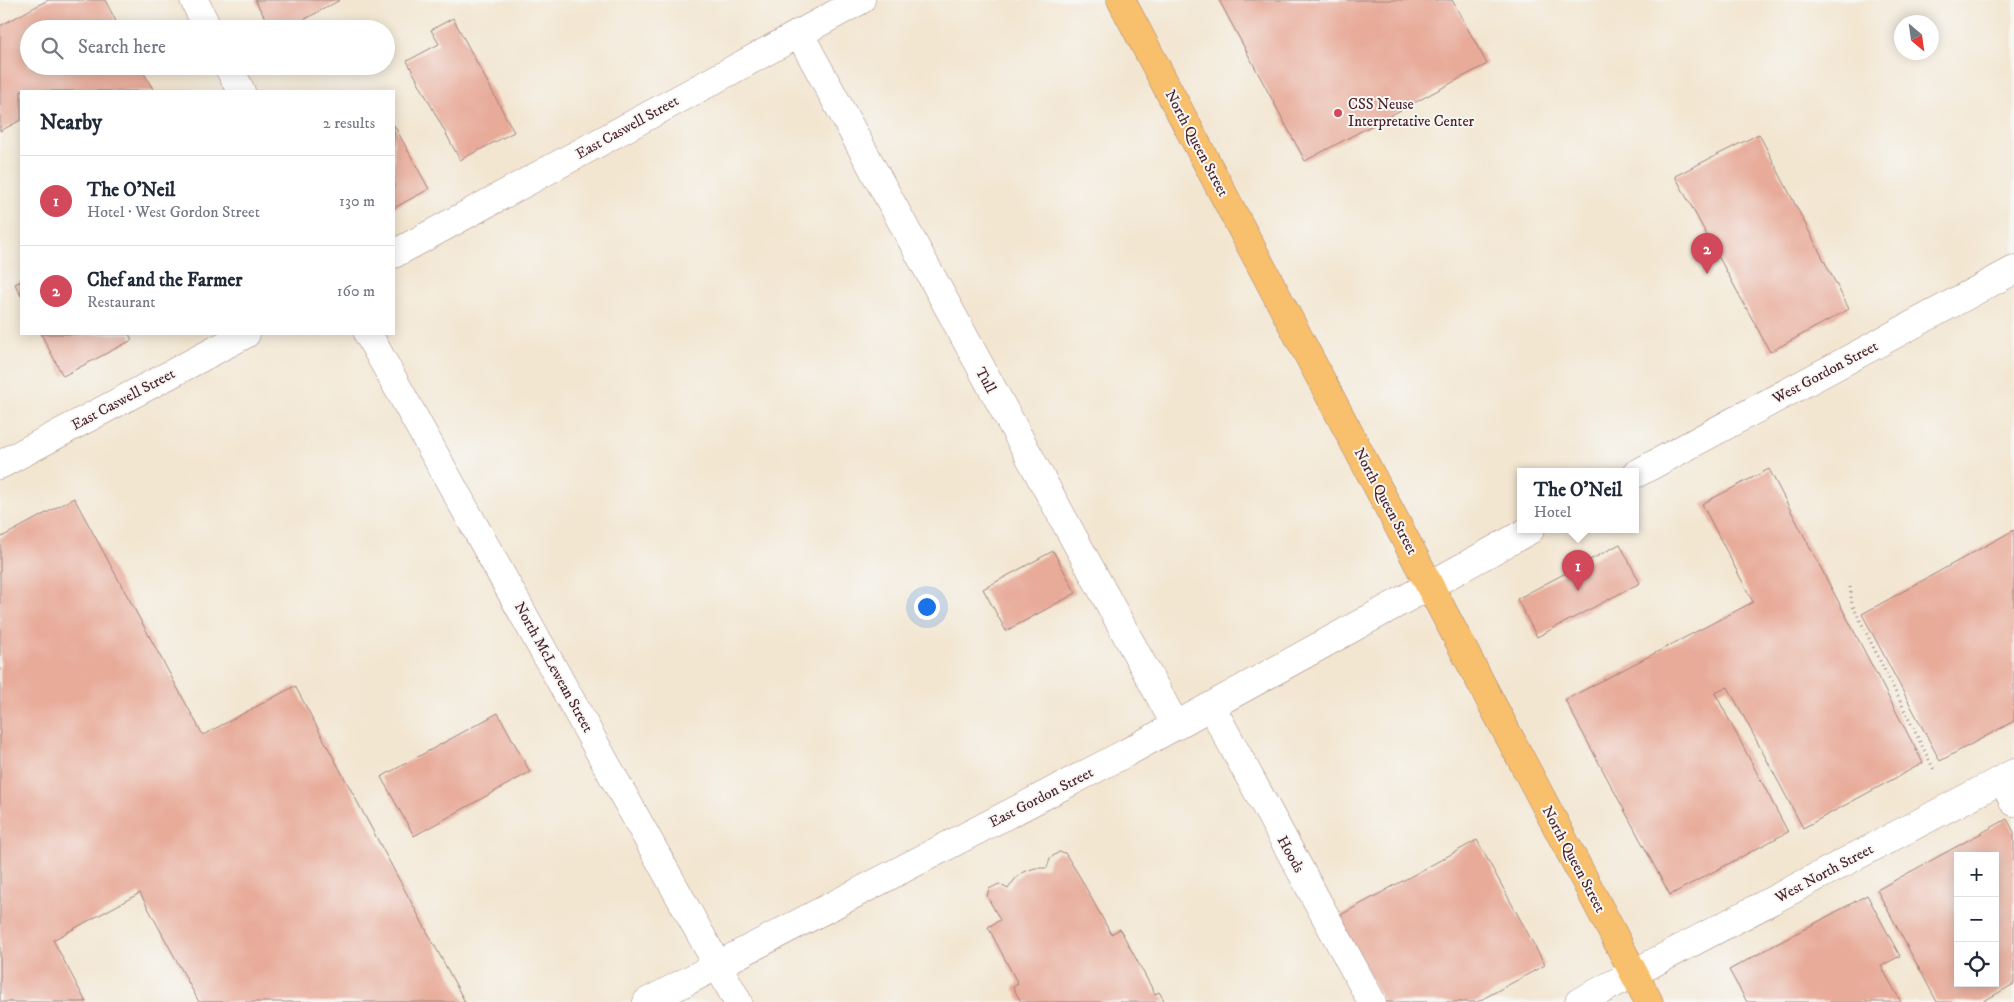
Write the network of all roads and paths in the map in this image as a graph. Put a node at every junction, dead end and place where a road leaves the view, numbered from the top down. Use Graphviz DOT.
graph roads {
  1 [pos="194,0"];
  2 [pos="861,0"];
  3 [pos="1122,0"];
  4 [pos="204,20"];
  5 [pos="799,33"];
  6 [pos="232,75"];
  7 [pos="240,90"];
  8 [pos="395,253"];
  9 [pos="2014,270"];
  10 [pos="244,335"];
  11 [pos="369,335"];
  12 [pos="0,465"];
  13 [pos="1639,472"];
  14 [pos="1524,533"];
  15 [pos="1430,584"];
  16 [pos="1850,587"];
  17 [pos="1211,706"];
  18 [pos="1176,726"];
  19 [pos="1935,772"];
  20 [pos="2010,785"];
  21 [pos="718,965"];
  22 [pos="1634,973"];
  23 [pos="647,1002"];
  24 [pos="738,1002"];
  25 [pos="1372,1002"];
  26 [pos="1579,1002"];
  27 [pos="1649,1002"];
  1 -- 4 [label="street"];
  2 -- 5 [label="street, East Caswell Street"];
  3 -- 15 [label="main road, North Queen Street"];
  5 -- 8 [label="street, East Caswell Street"];
  5 -- 18 [label="street, Tull"];
  6 -- 7 [label="street"];
  9 -- 13 [label="street, West Gordon Street"];
  10 -- 12 [label="street, East Caswell Street"];
  11 -- 21 [label="street, North McLewean Street"];
  14 -- 15 [label="street"];
  15 -- 17 [label="street, East Gordon Street"];
  15 -- 22 [label="main road, North Queen Street"];
  16 -- 19 [label="path"];
  17 -- 18 [label="street, East Gordon Street"];
  17 -- 25 [label="street, Hoods"];
  18 -- 21 [label="street, East Gordon Street"];
  20 -- 22 [label="street, West North Street"];
  21 -- 23 [label="street, East Gordon Street"];
  21 -- 24 [label="street, North McLewean Street"];
  22 -- 26 [label="street, West North Street"];
  22 -- 27 [label="main road, North Queen Street"];
}
